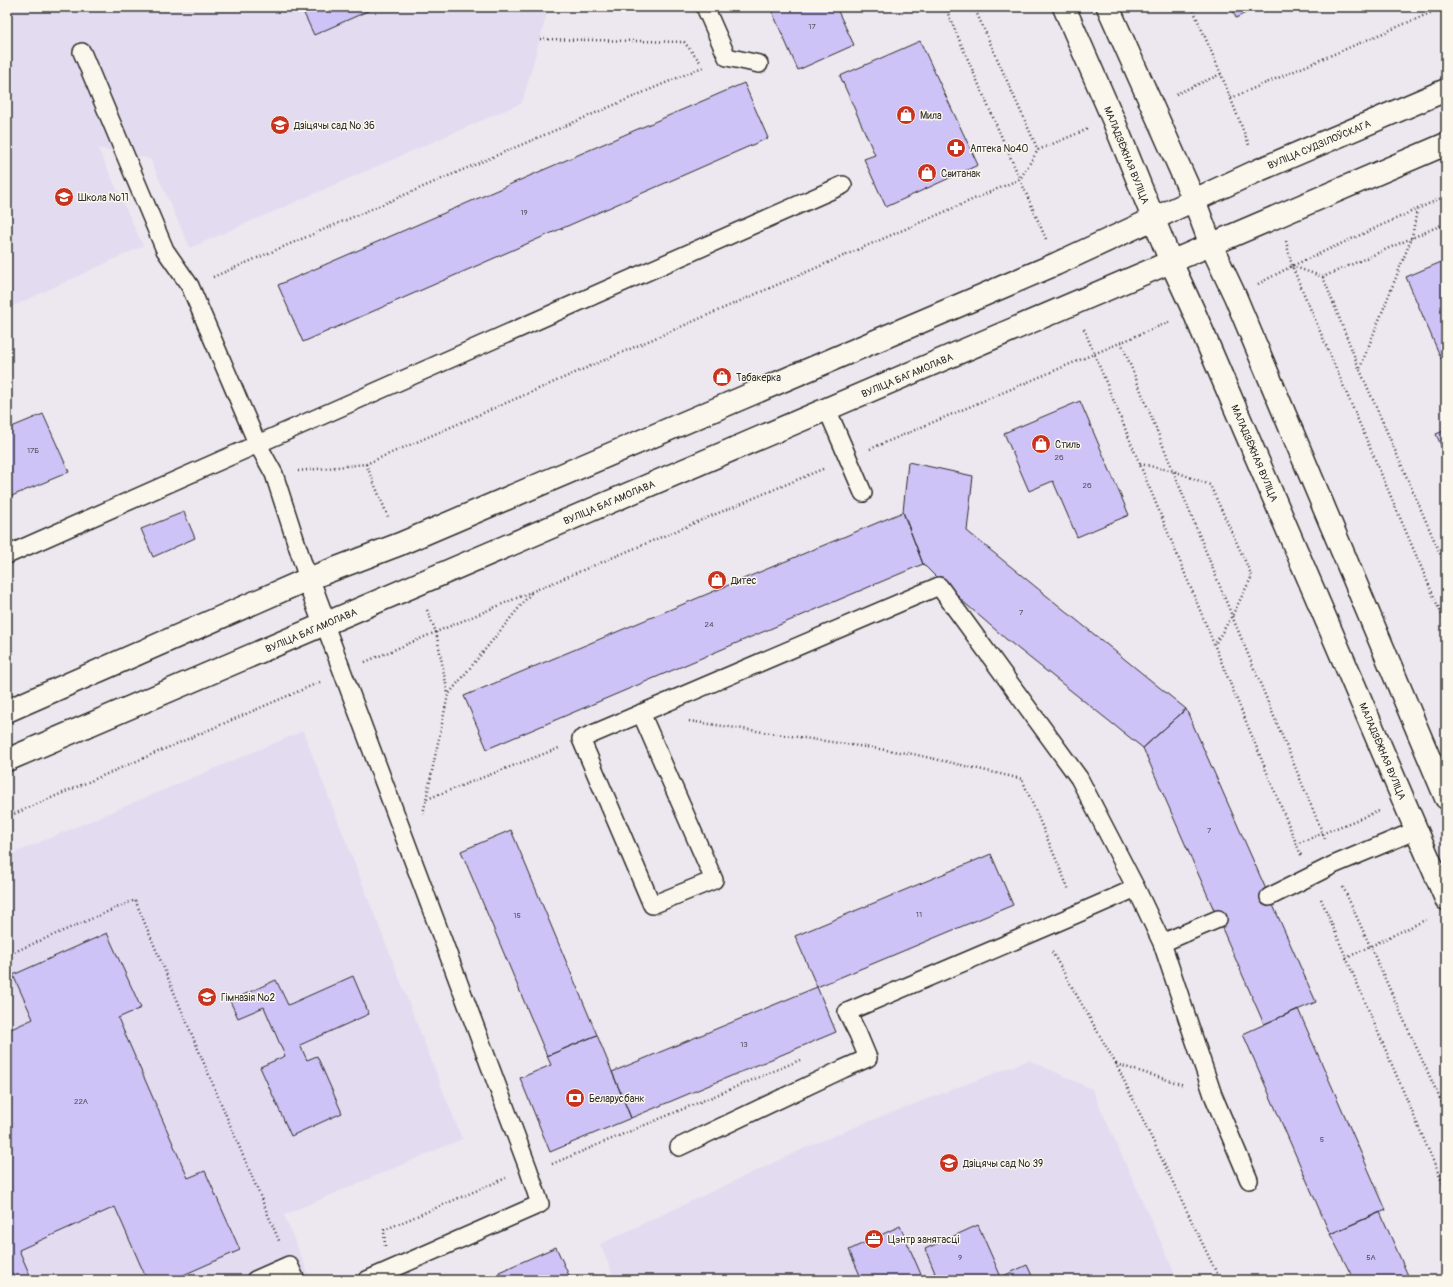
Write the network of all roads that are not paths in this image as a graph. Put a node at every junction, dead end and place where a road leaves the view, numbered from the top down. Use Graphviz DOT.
graph roads {
  1 [pos="705,7"];
  2 [pos="1064,7"];
  3 [pos="1108,7"];
  4 [pos="82,52"];
  5 [pos="759,64"];
  6 [pos="1446,90"];
  7 [pos="1446,144"];
  8 [pos="843,186"];
  9 [pos="1194,200"];
  10 [pos="1154,219"];
  11 [pos="1211,245"];
  12 [pos="1171,262"];
  13 [pos="827,409"];
  14 [pos="257,443"];
  15 [pos="863,493"];
  16 [pos="7,555"];
  17 [pos="308,579"];
  18 [pos="325,625"];
  19 [pos="7,711"];
  20 [pos="641,713"];
  21 [pos="7,760"];
  22 [pos="1446,798"];
  23 [pos="1417,830"];
  24 [pos="1136,888"];
  25 [pos="1268,897"];
  26 [pos="1446,899"];
  27 [pos="1218,919"];
  28 [pos="1162,943"];
  29 [pos="679,1147"];
  30 [pos="1249,1180"];
  31 [pos="292,1273"];
  32 [pos="255,1280"];
  33 [pos="367,1280"];
  1 -- 5 [label="lane"];
  2 -- 10 [label="main road, МАЛАДЗЁЖНАЯ ВУЛІЦА"];
  3 -- 9 [label="main road"];
  4 -- 14 [label="lane"];
  6 -- 9 [label="main road, ВУЛІЦА СУДЗІЛОЎСКАГА"];
  7 -- 11 [label="main road"];
  8 -- 14 [label="lane"];
  9 -- 10 [label="main road"];
  9 -- 11 [label="main road"];
  10 -- 12 [label="main road, МАЛАДЗЁЖНАЯ ВУЛІЦА"];
  10 -- 17 [label="main road"];
  11 -- 12 [label="main road, ВУЛІЦА БАГАМОЛАВА"];
  11 -- 22 [label="main road"];
  12 -- 13 [label="main road, ВУЛІЦА БАГАМОЛАВА"];
  12 -- 23 [label="main road, МАЛАДЗЁЖНАЯ ВУЛІЦА"];
  13 -- 15 [label="lane"];
  13 -- 18 [label="main road, ВУЛІЦА БАГАМОЛАВА"];
  14 -- 16 [label="lane"];
  14 -- 17 [label="lane"];
  17 -- 18 [label="main road"];
  17 -- 19 [label="main road"];
  18 -- 21 [label="main road, ВУЛІЦА БАГАМОЛАВА"];
  18 -- 33 [label="lane"];
  20 -- 20 [label="lane"];
  20 -- 24 [label="lane"];
  23 -- 25 [label="lane"];
  23 -- 26 [label="main road, МАЛАДЗЁЖНАЯ ВУЛІЦА"];
  24 -- 28 [label="lane"];
  24 -- 29 [label="lane"];
  27 -- 28 [label="lane"];
  28 -- 30 [label="lane"];
  31 -- 32 [label="lane"];
}
